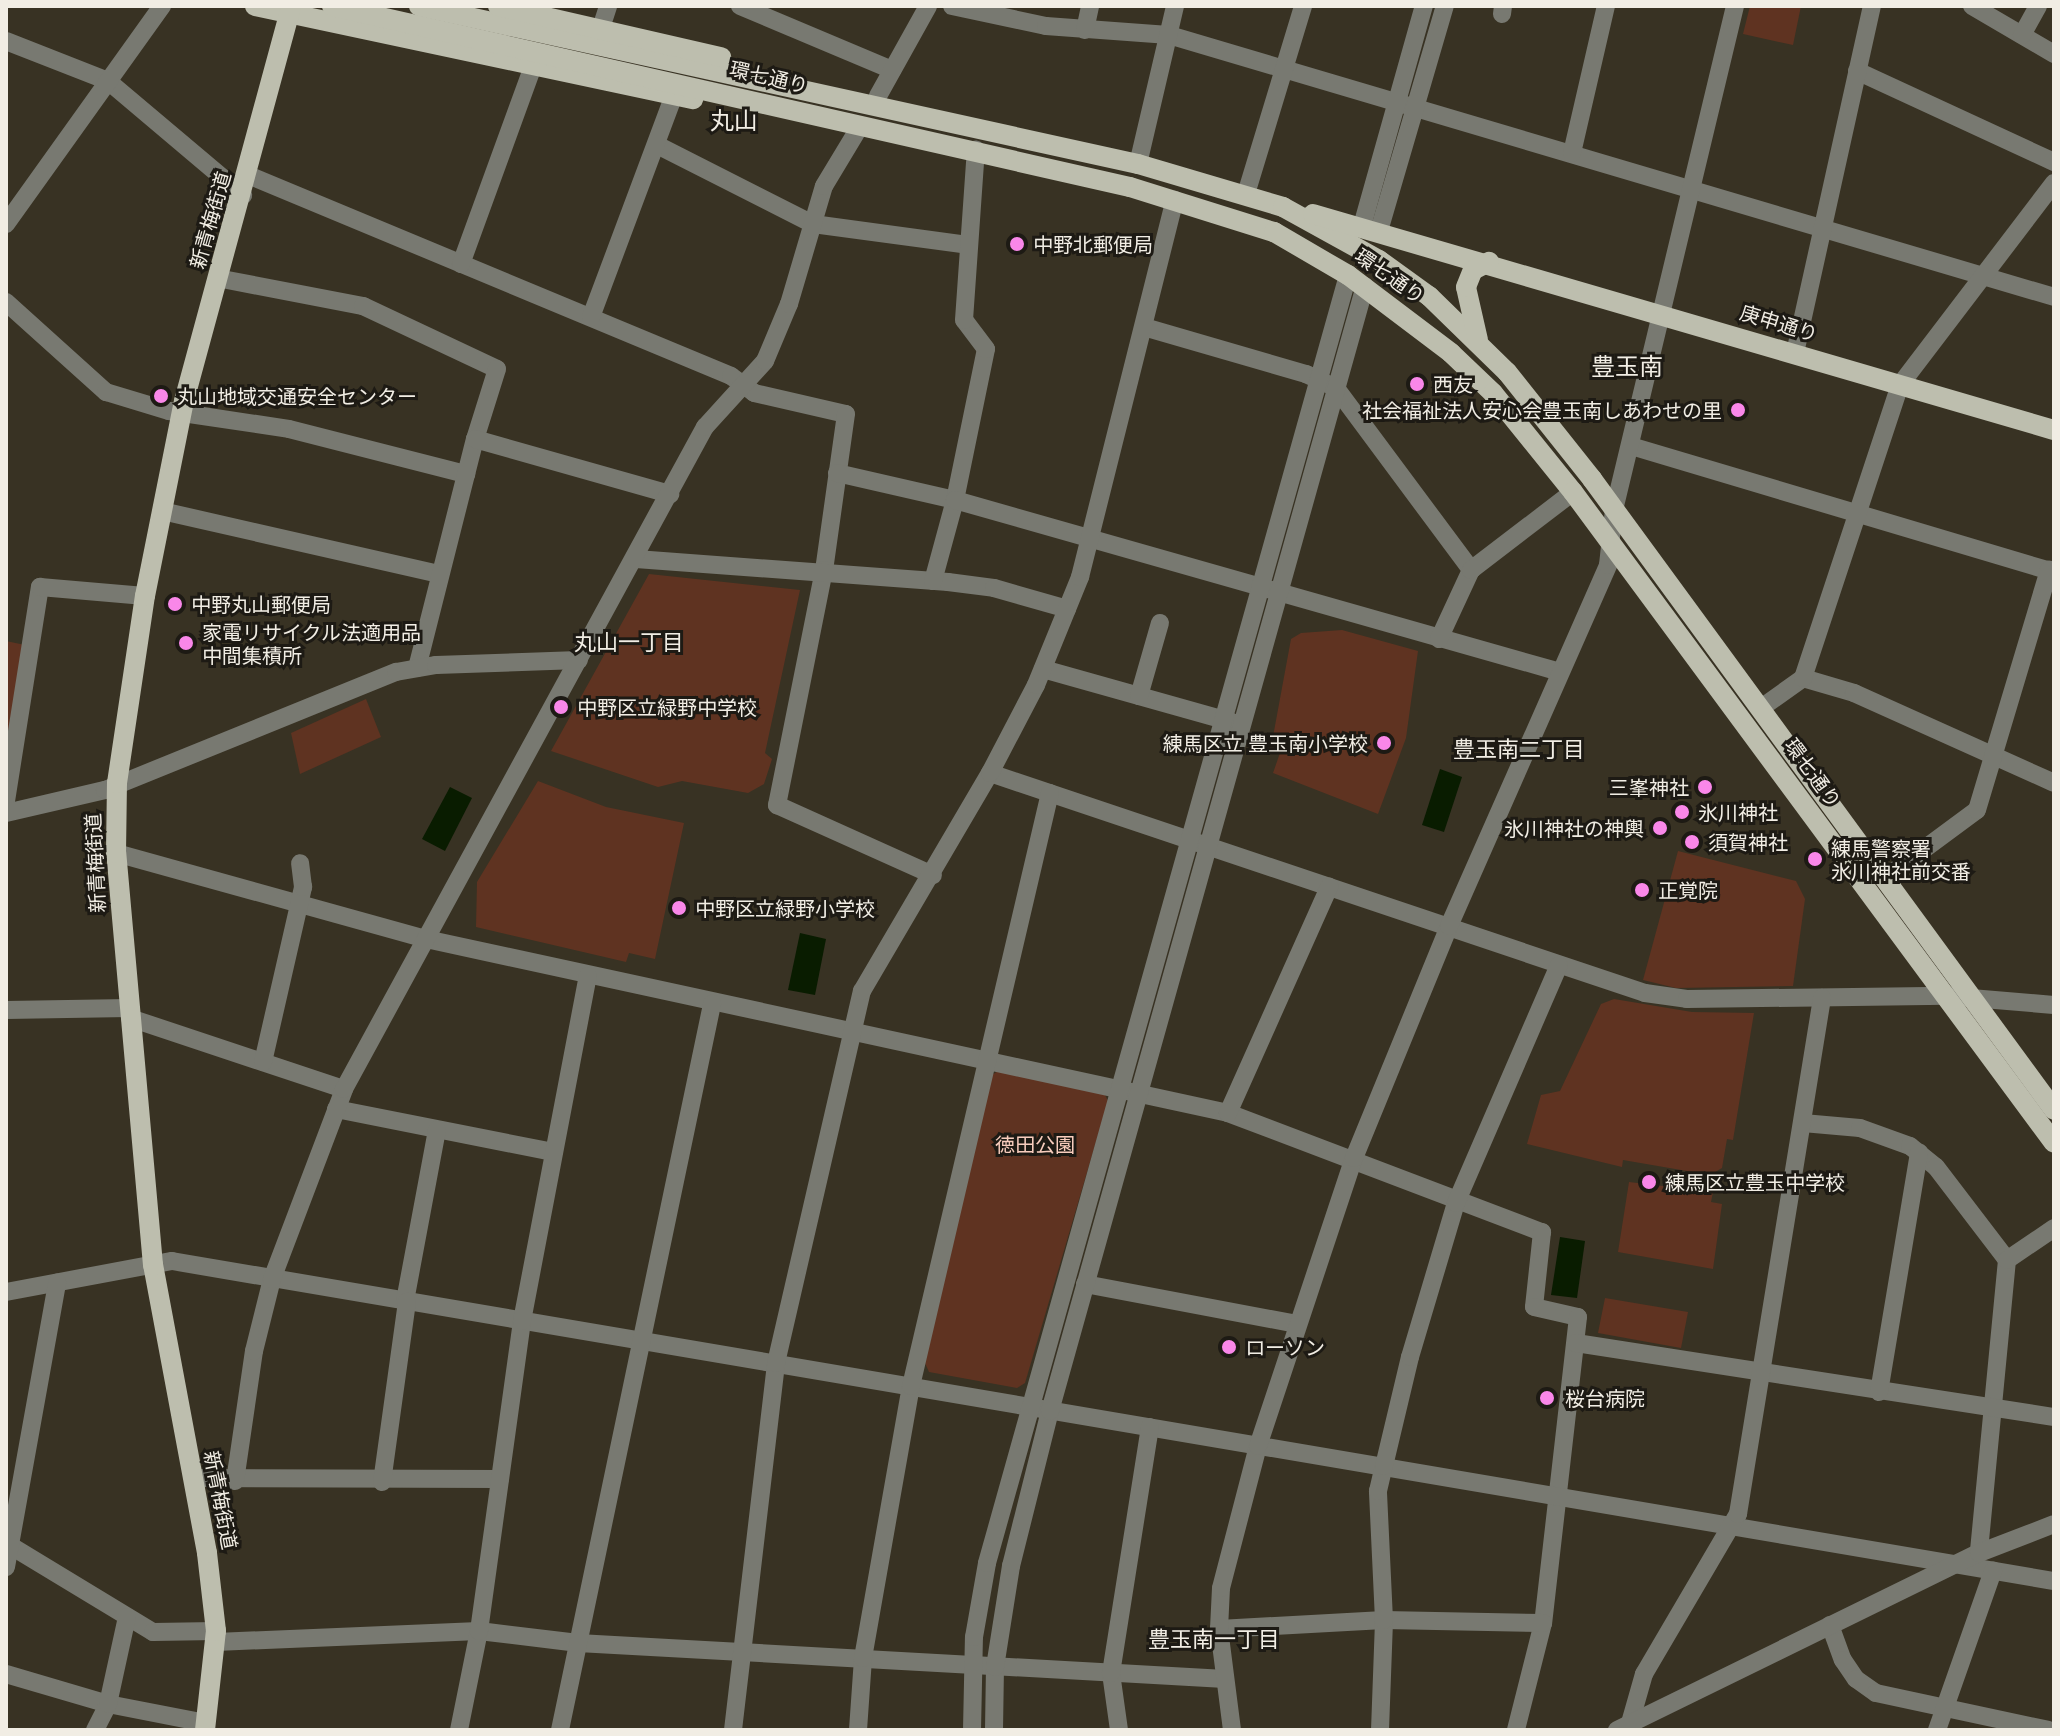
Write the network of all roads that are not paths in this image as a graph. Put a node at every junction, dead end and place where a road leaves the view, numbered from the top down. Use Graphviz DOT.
graph roads {
  1 [pos="162,6"];
  2 [pos="255,6"];
  3 [pos="332,6"];
  4 [pos="419,6"];
  5 [pos="498,6"];
  6 [pos="608,6"];
  7 [pos="740,6"];
  8 [pos="928,6"];
  9 [pos="952,6"];
  10 [pos="1090,6"];
  11 [pos="1175,6"];
  12 [pos="1303,6"];
  13 [pos="1424,6"];
  14 [pos="1445,6"];
  15 [pos="1606,6"];
  16 [pos="1735,6"];
  17 [pos="1872,6"];
  18 [pos="1972,6"];
  19 [pos="2038,6"];
  20 [pos="290,9"];
  21 [pos="468,25"];
  22 [pos="601,28"];
  23 [pos="1085,30"];
  24 [pos="1169,35"];
  25 [pos="2022,35"];
  26 [pos="6,41"];
  27 [pos="2054,54"];
  28 [pos="533,66"];
  29 [pos="1284,69"];
  30 [pos="892,70"];
  31 [pos="1857,71"];
  32 [pos="108,81"];
  33 [pos="674,95"];
  34 [pos="878,96"];
  35 [pos="1406,104"];
  36 [pos="856,133"];
  37 [pos="1033,139"];
  38 [pos="659,146"];
  39 [pos="968,147"];
  40 [pos="1572,153"];
  41 [pos="2054,162"];
  42 [pos="1138,164"];
  43 [pos="2054,183"];
  44 [pos="245,185"];
  45 [pos="1692,188"];
  46 [pos="1246,194"];
  47 [pos="1175,200"];
  48 [pos="1283,207"];
  49 [pos="6,224"];
  50 [pos="813,224"];
  51 [pos="1371,228"];
  52 [pos="1824,228"];
  53 [pos="968,245"];
  54 [pos="1489,262"];
  55 [pos="461,264"];
  56 [pos="1985,275"];
  57 [pos="217,278"];
  58 [pos="1357,280"];
  59 [pos="2054,297"];
  60 [pos="6,302"];
  61 [pos="1662,313"];
  62 [pos="591,317"];
  63 [pos="1144,327"];
  64 [pos="1478,341"];
  65 [pos="1795,353"];
  66 [pos="1319,380"];
  67 [pos="1900,385"];
  68 [pos="747,386"];
  69 [pos="1336,388"];
  70 [pos="182,413"];
  71 [pos="2054,430"];
  72 [pos="475,439"];
  73 [pos="1631,446"];
  74 [pos="837,473"];
  75 [pos="466,474"];
  76 [pos="1573,492"];
  77 [pos="670,494"];
  78 [pos="955,500"];
  79 [pos="1614,510"];
  80 [pos="162,511"];
  81 [pos="1858,514"];
  82 [pos="1093,540"];
  83 [pos="1614,545"];
  84 [pos="636,559"];
  85 [pos="824,570"];
  86 [pos="1471,570"];
  87 [pos="2052,571"];
  88 [pos="439,574"];
  89 [pos="933,581"];
  90 [pos="1260,589"];
  91 [pos="1279,595"];
  92 [pos="145,596"];
  93 [pos="1067,609"];
  94 [pos="1160,623"];
  95 [pos="1439,639"];
  96 [pos="579,660"];
  97 [pos="417,668"];
  98 [pos="1043,669"];
  99 [pos="1560,672"];
  100 [pos="1803,678"];
  101 [pos="1139,696"];
  102 [pos="1761,708"];
  103 [pos="1223,719"];
  104 [pos="1242,725"];
  105 [pos="1993,757"];
  106 [pos="990,773"];
  107 [pos="2054,783"];
  108 [pos="111,787"];
  109 [pos="1050,793"];
  110 [pos="6,801"];
  111 [pos="6,813"];
  112 [pos="1189,840"];
  113 [pos="1208,846"];
  114 [pos="116,853"];
  115 [pos="300,863"];
  116 [pos="933,875"];
  117 [pos="1885,878"];
  118 [pos="1329,887"];
  119 [pos="299,905"];
  120 [pos="1449,926"];
  121 [pos="426,939"];
  122 [pos="1559,965"];
  123 [pos="588,976"];
  124 [pos="1947,996"];
  125 [pos="1971,997"];
  126 [pos="1822,998"];
  127 [pos="712,1004"];
  128 [pos="2054,1005"];
  129 [pos="6,1010"];
  130 [pos="129,1013"];
  131 [pos="852,1033"];
  132 [pos="987,1061"];
  133 [pos="263,1062"];
  134 [pos="344,1089"];
  135 [pos="1118,1090"];
  136 [pos="1139,1094"];
  137 [pos="336,1109"];
  138 [pos="2054,1110"];
  139 [pos="1228,1113"];
  140 [pos="1803,1123"];
  141 [pos="437,1130"];
  142 [pos="2054,1143"];
  143 [pos="554,1152"];
  144 [pos="1919,1152"];
  145 [pos="1354,1158"];
  146 [pos="1456,1203"];
  147 [pos="2054,1228"];
  148 [pos="2007,1260"];
  149 [pos="153,1265"];
  150 [pos="272,1279"];
  151 [pos="57,1283"];
  152 [pos="1085,1284"];
  153 [pos="6,1292"];
  154 [pos="406,1301"];
  155 [pos="522,1321"];
  156 [pos="1296,1324"];
  157 [pos="644,1341"];
  158 [pos="1576,1343"];
  159 [pos="776,1363"];
  160 [pos="1761,1373"];
  161 [pos="911,1386"];
  162 [pos="1879,1392"];
  163 [pos="1029,1407"];
  164 [pos="1050,1411"];
  165 [pos="1991,1411"];
  166 [pos="2054,1417"];
  167 [pos="1150,1427"];
  168 [pos="1258,1446"];
  169 [pos="1384,1466"];
  170 [pos="194,1478"];
  171 [pos="500,1479"];
  172 [pos="235,1481"];
  173 [pos="382,1482"];
  174 [pos="1559,1495"];
  175 [pos="2054,1524"];
  176 [pos="1734,1526"];
  177 [pos="9,1544"];
  178 [pos="1979,1553"];
  179 [pos="1958,1565"];
  180 [pos="6,1567"];
  181 [pos="1993,1571"];
  182 [pos="2054,1581"];
  183 [pos="127,1617"];
  184 [pos="1384,1620"];
  185 [pos="1543,1623"];
  186 [pos="1830,1625"];
  187 [pos="1219,1629"];
  188 [pos="479,1631"];
  189 [pos="216,1637"];
  190 [pos="578,1643"];
  191 [pos="739,1650"];
  192 [pos="863,1658"];
  193 [pos="972,1665"];
  194 [pos="995,1667"];
  195 [pos="1111,1673"];
  196 [pos="6,1674"];
  197 [pos="1225,1679"];
  198 [pos="108,1704"];
  199 [pos="1944,1709"];
  200 [pos="205,1726"];
  201 [pos="1624,1726"];
  202 [pos="95,1730"];
  203 [pos="459,1730"];
  204 [pos="560,1730"];
  205 [pos="733,1730"];
  206 [pos="858,1730"];
  207 [pos="972,1730"];
  208 [pos="994,1730"];
  209 [pos="1119,1730"];
  210 [pos="1232,1730"];
  211 [pos="1380,1730"];
  212 [pos="1516,1730"];
  213 [pos="1937,1730"];
  214 [pos="2048,1730"];
  1 -- 32 [label="street"];
  2 -- 20 [label="main road"];
  3 -- 21 [label="main road, 環七通り"];
  4 -- 21 [label="main road, 環七通り"];
  5 -- 22 [label="main road"];
  6 -- 22 [label="street"];
  7 -- 30 [label="street"];
  8 -- 30 [label="street"];
  9 -- 23 [label="street"];
  10 -- 23 [label="street"];
  11 -- 24 [label="street"];
  12 -- 29 [label="street"];
  13 -- 35 [label="street"];
  14 -- 35 [label="street"];
  15 -- 40 [label="street"];
  16 -- 45 [label="street"];
  17 -- 31 [label="street"];
  18 -- 25 [label="street"];
  19 -- 25 [label="street"];
  20 -- 28 [label="main road"];
  20 -- 44 [label="main road, 新青梅街道"];
  21 -- 37 [label="main road, 環七通り"];
  21 -- 39 [label="main road, 環七通り"];
  22 -- 34 [label="main road"];
  23 -- 24 [label="street"];
  24 -- 29 [label="street"];
  24 -- 42 [label="street"];
  25 -- 27 [label="street"];
  26 -- 32 [label="street"];
  28 -- 33 [label="main road"];
  28 -- 55 [label="street"];
  29 -- 35 [label="street"];
  29 -- 46 [label="street"];
  30 -- 34 [label="street"];
  31 -- 41 [label="street"];
  31 -- 52 [label="street"];
  32 -- 44 [label="street"];
  32 -- 49 [label="street"];
  33 -- 36 [label="main road"];
  33 -- 38 [label="street"];
  34 -- 37 [label="main road"];
  35 -- 40 [label="street"];
  35 -- 51 [label="street"];
  36 -- 39 [label="main road"];
  36 -- 50 [label="street"];
  37 -- 42 [label="main road, 環七通り"];
  38 -- 50 [label="street"];
  38 -- 62 [label="street"];
  39 -- 47 [label="main road, 環七通り"];
  39 -- 53 [label="street"];
  40 -- 45 [label="street"];
  42 -- 46 [label="main road, 環七通り"];
  43 -- 56 [label="street"];
  44 -- 55 [label="street"];
  44 -- 57 [label="main road, 新青梅街道"];
  45 -- 52 [label="street"];
  45 -- 61 [label="street"];
  46 -- 48 [label="main road, 環七通り"];
  47 -- 58 [label="main road, 環七通り"];
  47 -- 63 [label="street"];
  48 -- 51 [label="main road, 庚申通り"];
  48 -- 64 [label="main road, 環七通り"];
  50 -- 53 [label="street"];
  50 -- 68 [label="street"];
  51 -- 54 [label="main road, 庚申通り"];
  52 -- 56 [label="street"];
  52 -- 65 [label="street"];
  53 -- 78 [label="street"];
  54 -- 61 [label="main road, 庚申通り"];
  54 -- 64 [label="main road"];
  55 -- 62 [label="street"];
  56 -- 59 [label="street"];
  56 -- 67 [label="street"];
  57 -- 70 [label="main road, 新青梅街道"];
  57 -- 72 [label="street"];
  58 -- 66 [label="street"];
  58 -- 69 [label="street"];
  58 -- 76 [label="main road, 環七通り"];
  60 -- 70 [label="street"];
  61 -- 65 [label="main road, 庚申通り"];
  61 -- 73 [label="street"];
  62 -- 68 [label="street"];
  63 -- 66 [label="street"];
  63 -- 82 [label="street"];
  64 -- 79 [label="main road, 環七通り"];
  65 -- 67 [label="main road, 庚申通り"];
  66 -- 69 [label="street"];
  66 -- 90 [label="street"];
  67 -- 71 [label="main road, 庚申通り"];
  67 -- 81 [label="street"];
  68 -- 74 [label="street"];
  68 -- 77 [label="street"];
  69 -- 86 [label="street"];
  69 -- 91 [label="street"];
  70 -- 75 [label="street"];
  70 -- 80 [label="main road, 新青梅街道"];
  72 -- 75 [label="street"];
  72 -- 77 [label="street"];
  73 -- 79 [label="street"];
  73 -- 81 [label="street"];
  74 -- 78 [label="street"];
  74 -- 85 [label="street"];
  75 -- 88 [label="street"];
  76 -- 83 [label="main road, 環七通り"];
  76 -- 86 [label="street"];
  77 -- 84 [label="street"];
  78 -- 82 [label="street"];
  78 -- 89 [label="street"];
  79 -- 83 [label="street"];
  79 -- 102 [label="main road, 環七通り"];
  80 -- 88 [label="street"];
  80 -- 92 [label="main road, 新青梅街道"];
  81 -- 87 [label="street"];
  81 -- 100 [label="street"];
  82 -- 90 [label="street"];
  82 -- 93 [label="street"];
  83 -- 99 [label="street"];
  83 -- 124 [label="main road, 環七通り"];
  84 -- 85 [label="street"];
  84 -- 96 [label="street"];
  85 -- 89 [label="street"];
  85 -- 116 [label="street"];
  86 -- 95 [label="street"];
  87 -- 105 [label="street"];
  88 -- 97 [label="street"];
  89 -- 93 [label="street"];
  90 -- 91 [label="street"];
  90 -- 103 [label="street"];
  91 -- 95 [label="street"];
  91 -- 104 [label="street"];
  92 -- 108 [label="main road, 新青梅街道"];
  92 -- 110 [label="street"];
  93 -- 98 [label="street"];
  94 -- 101 [label="street"];
  95 -- 99 [label="street"];
  96 -- 97 [label="street"];
  96 -- 121 [label="street"];
  97 -- 108 [label="street"];
  98 -- 101 [label="street"];
  98 -- 106 [label="street"];
  99 -- 120 [label="street"];
  100 -- 102 [label="street"];
  100 -- 105 [label="street"];
  101 -- 103 [label="street"];
  102 -- 117 [label="main road, 環七通り"];
  103 -- 104 [label="street"];
  103 -- 112 [label="street"];
  104 -- 113 [label="street"];
  105 -- 107 [label="street"];
  105 -- 117 [label="street"];
  106 -- 109 [label="street"];
  106 -- 116 [label="street"];
  108 -- 111 [label="street"];
  108 -- 114 [label="main road, 新青梅街道"];
  109 -- 112 [label="street"];
  109 -- 132 [label="street"];
  112 -- 113 [label="street"];
  112 -- 135 [label="street"];
  113 -- 118 [label="street"];
  113 -- 136 [label="street"];
  114 -- 119 [label="street"];
  114 -- 130 [label="main road, 新青梅街道"];
  115 -- 119 [label="street"];
  116 -- 131 [label="street"];
  117 -- 125 [label="main road, 環七通り"];
  118 -- 120 [label="street"];
  118 -- 139 [label="street"];
  119 -- 121 [label="street"];
  119 -- 133 [label="street"];
  120 -- 122 [label="street"];
  120 -- 145 [label="street"];
  121 -- 123 [label="street"];
  121 -- 134 [label="street"];
  122 -- 126 [label="street"];
  122 -- 146 [label="street"];
  123 -- 127 [label="street"];
  123 -- 143 [label="street"];
  124 -- 125 [label="street"];
  124 -- 126 [label="street"];
  124 -- 142 [label="main road, 環七通り"];
  125 -- 128 [label="street"];
  125 -- 138 [label="main road, 環七通り"];
  126 -- 140 [label="street"];
  127 -- 131 [label="street"];
  127 -- 157 [label="street"];
  129 -- 130 [label="street"];
  130 -- 133 [label="street"];
  130 -- 149 [label="main road, 新青梅街道"];
  131 -- 132 [label="street"];
  131 -- 159 [label="street"];
  132 -- 135 [label="street"];
  132 -- 161 [label="street"];
  133 -- 134 [label="street"];
  134 -- 137 [label="street"];
  135 -- 136 [label="street"];
  135 -- 163 [label="street"];
  136 -- 139 [label="street"];
  136 -- 152 [label="street"];
  137 -- 141 [label="street"];
  137 -- 150 [label="street"];
  139 -- 145 [label="street"];
  140 -- 144 [label="street"];
  140 -- 160 [label="street"];
  141 -- 143 [label="street"];
  141 -- 154 [label="street"];
  143 -- 155 [label="street"];
  144 -- 148 [label="street"];
  144 -- 162 [label="street"];
  145 -- 146 [label="street"];
  145 -- 156 [label="street"];
  146 -- 158 [label="street"];
  146 -- 169 [label="street"];
  147 -- 148 [label="street"];
  148 -- 165 [label="street"];
  149 -- 150 [label="street"];
  149 -- 151 [label="street"];
  149 -- 170 [label="main road, 新青梅街道"];
  150 -- 154 [label="street"];
  150 -- 172 [label="street"];
  151 -- 153 [label="street"];
  151 -- 177 [label="street"];
  152 -- 156 [label="street"];
  152 -- 164 [label="street"];
  154 -- 155 [label="street"];
  154 -- 173 [label="street"];
  155 -- 157 [label="street"];
  155 -- 171 [label="street"];
  156 -- 168 [label="street"];
  157 -- 159 [label="street"];
  157 -- 190 [label="street"];
  158 -- 160 [label="street"];
  158 -- 174 [label="street"];
  159 -- 161 [label="street"];
  159 -- 191 [label="street"];
  160 -- 162 [label="street"];
  160 -- 176 [label="street"];
  161 -- 163 [label="street"];
  161 -- 192 [label="street"];
  162 -- 165 [label="street"];
  163 -- 164 [label="street"];
  163 -- 193 [label="street"];
  164 -- 167 [label="street"];
  164 -- 194 [label="street"];
  165 -- 166 [label="street"];
  165 -- 178 [label="street"];
  167 -- 168 [label="street"];
  167 -- 195 [label="street"];
  168 -- 169 [label="street"];
  168 -- 187 [label="street"];
  169 -- 174 [label="street"];
  169 -- 184 [label="street"];
  170 -- 172 [label="street"];
  170 -- 189 [label="main road, 新青梅街道"];
  171 -- 173 [label="street"];
  171 -- 188 [label="street"];
  172 -- 173 [label="street"];
  174 -- 176 [label="street"];
  174 -- 185 [label="street"];
  175 -- 178 [label="street"];
  176 -- 179 [label="street"];
  176 -- 201 [label="street"];
  177 -- 180 [label="street"];
  177 -- 183 [label="street"];
  178 -- 179 [label="street"];
  179 -- 181 [label="street"];
  179 -- 186 [label="street"];
  181 -- 182 [label="street"];
  181 -- 199 [label="street"];
  183 -- 189 [label="street"];
  183 -- 198 [label="street"];
  184 -- 185 [label="street"];
  184 -- 187 [label="street"];
  184 -- 211 [label="street"];
  185 -- 212 [label="street"];
  186 -- 199 [label="street"];
  186 -- 201 [label="street"];
  187 -- 197 [label="street"];
  188 -- 189 [label="street"];
  188 -- 190 [label="street"];
  188 -- 203 [label="street"];
  189 -- 200 [label="main road, 新青梅街道"];
  190 -- 191 [label="street"];
  190 -- 204 [label="street"];
  191 -- 192 [label="street"];
  191 -- 205 [label="street"];
  192 -- 193 [label="street"];
  192 -- 206 [label="street"];
  193 -- 194 [label="street"];
  193 -- 207 [label="street"];
  194 -- 195 [label="street"];
  194 -- 208 [label="street"];
  195 -- 197 [label="street"];
  195 -- 209 [label="street"];
  196 -- 198 [label="street"];
  197 -- 210 [label="street"];
  198 -- 200 [label="street"];
  198 -- 202 [label="street"];
  199 -- 213 [label="street"];
  199 -- 214 [label="street"];
}
